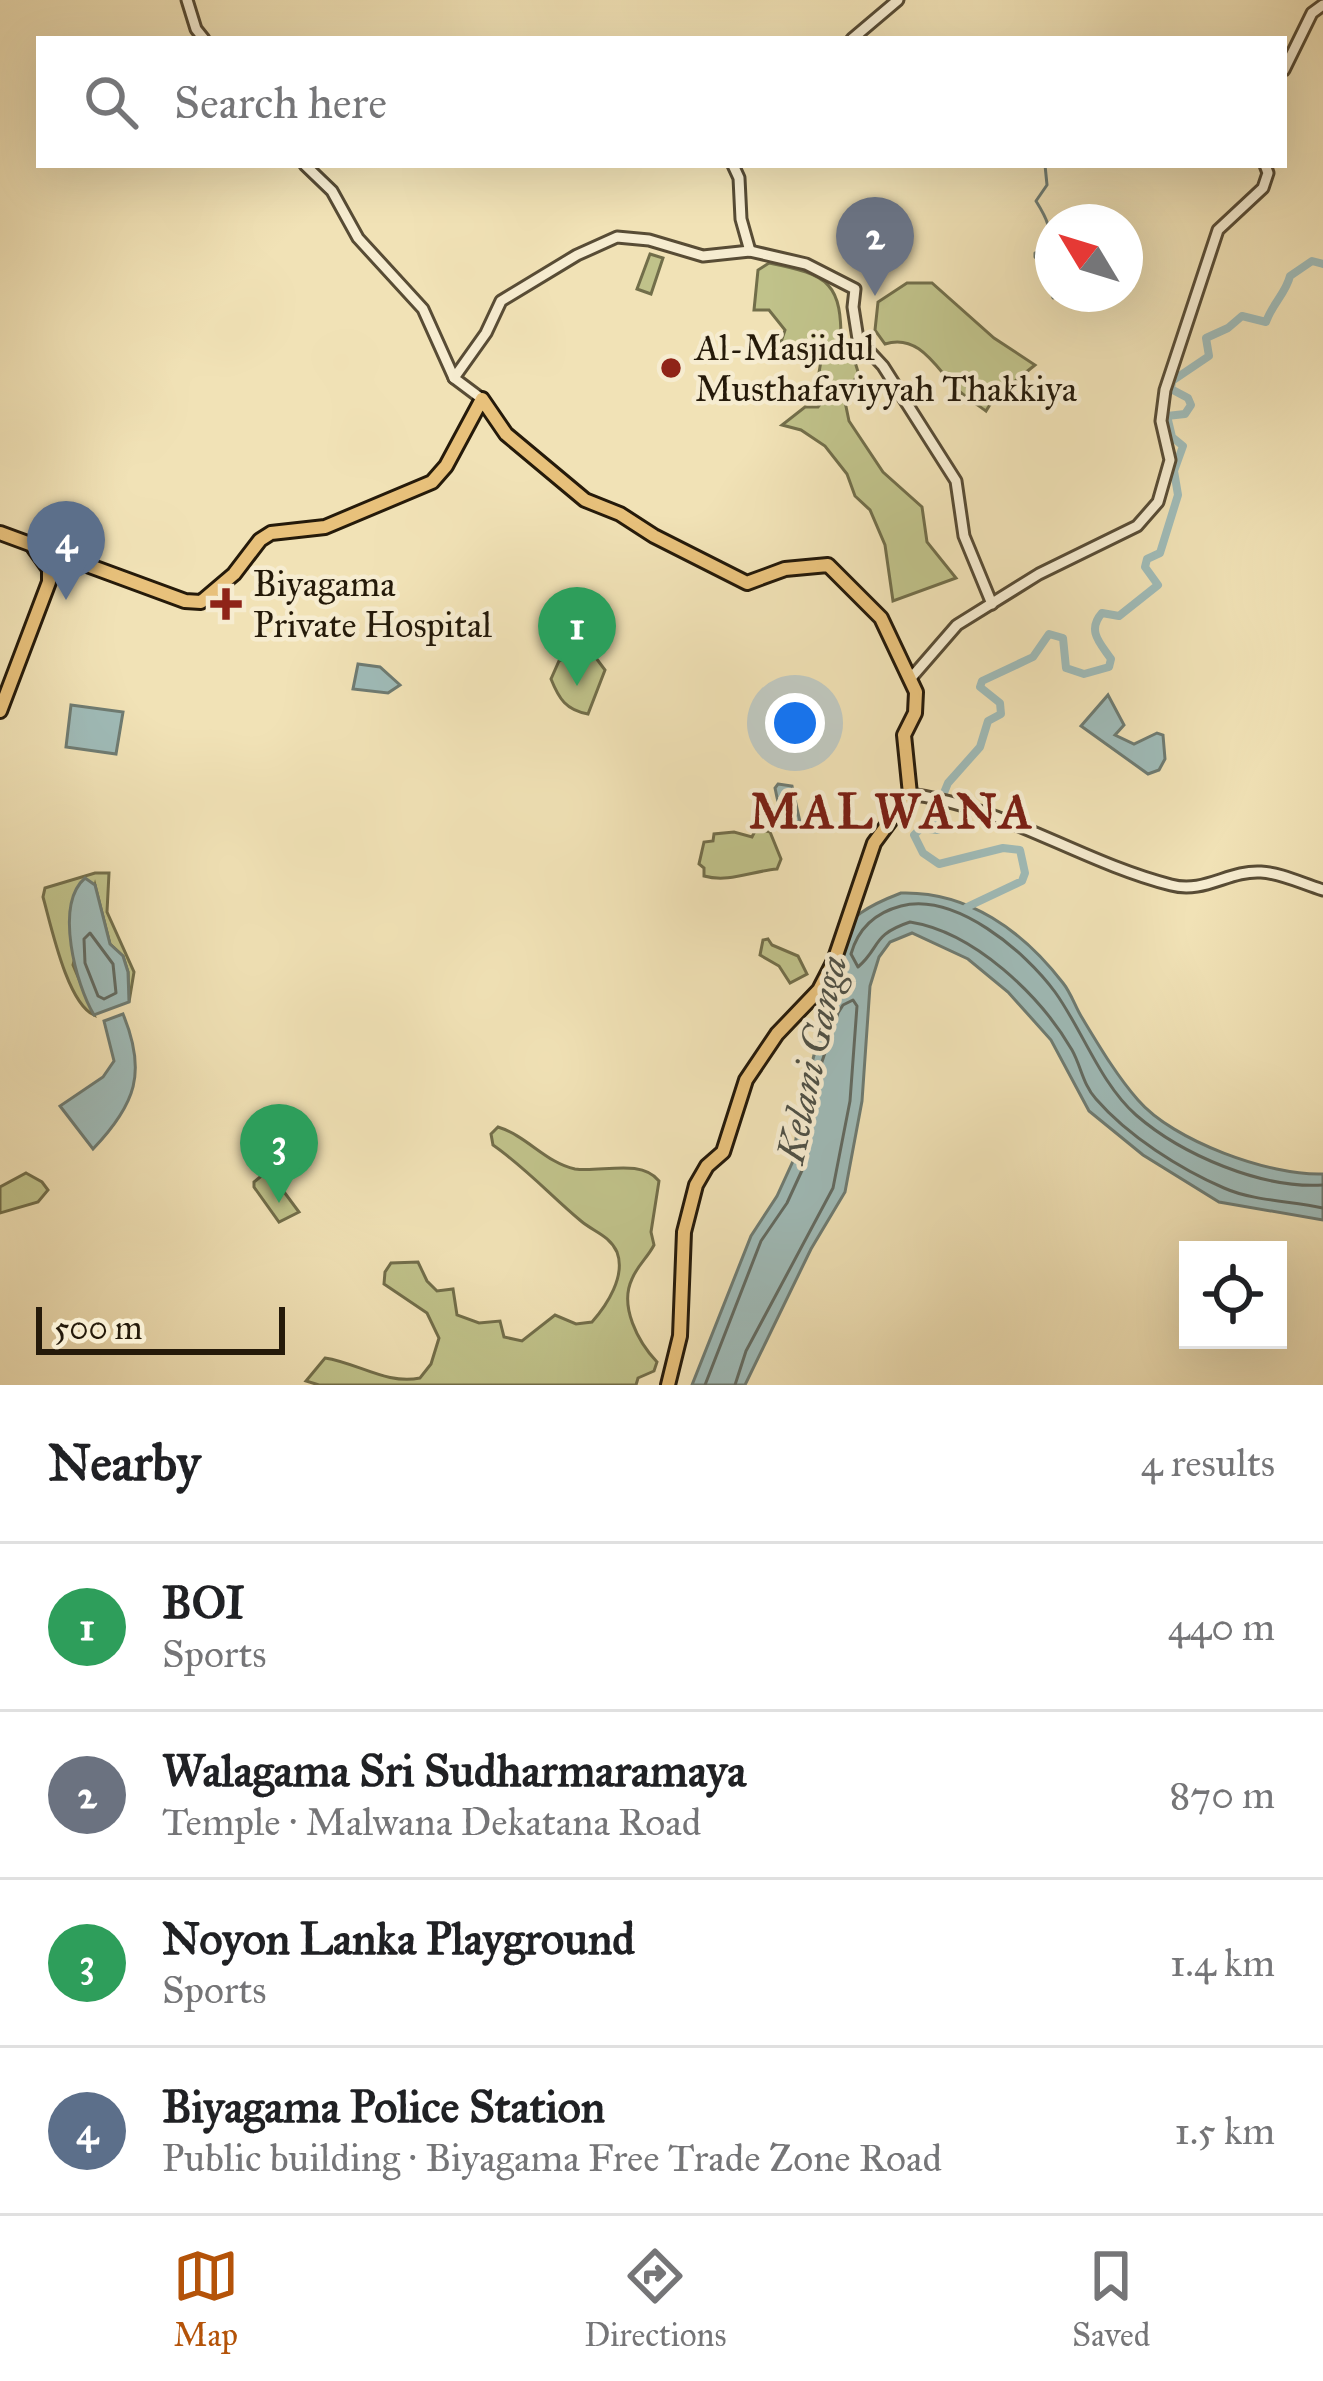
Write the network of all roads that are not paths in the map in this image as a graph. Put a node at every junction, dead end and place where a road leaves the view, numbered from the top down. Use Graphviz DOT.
graph roads {
  1 [pos="187,0"];
  2 [pos="898,0"];
  3 [pos="1307,0"];
  4 [pos="1323,4"];
  5 [pos="1312,14"];
  6 [pos="202,36"];
  7 [pos="856,36"];
  8 [pos="1287,64"];
  9 [pos="308,168"];
  10 [pos="734,168"];
  11 [pos="1266,168"];
  12 [pos="750,251"];
  13 [pos="454,378"];
  14 [pos="482,399"];
  15 [pos="0,532"];
  16 [pos="20,540"];
  17 [pos="86,564"];
  18 [pos="49,583"];
  19 [pos="992,604"];
  20 [pos="910,678"];
  21 [pos="0,711"];
  22 [pos="910,794"];
  23 [pos="1323,890"];
  24 [pos="668,1385"];
  1 -- 6 [label="street"];
  2 -- 7 [label="street"];
  3 -- 5 [label="street"];
  4 -- 5 [label="street"];
  5 -- 8 [label="street"];
  9 -- 13 [label="street"];
  10 -- 12 [label="street"];
  11 -- 19 [label="street"];
  12 -- 13 [label="street"];
  12 -- 19 [label="street"];
  13 -- 14 [label="street"];
  14 -- 17 [label="main road"];
  14 -- 20 [label="main road"];
  15 -- 16 [label="main road"];
  16 -- 17 [label="main road"];
  16 -- 18 [label="main road"];
  17 -- 18 [label="main road"];
  18 -- 21 [label="main road"];
  19 -- 20 [label="street"];
  20 -- 22 [label="main road"];
  22 -- 23 [label="street"];
  22 -- 24 [label="main road"];
}
